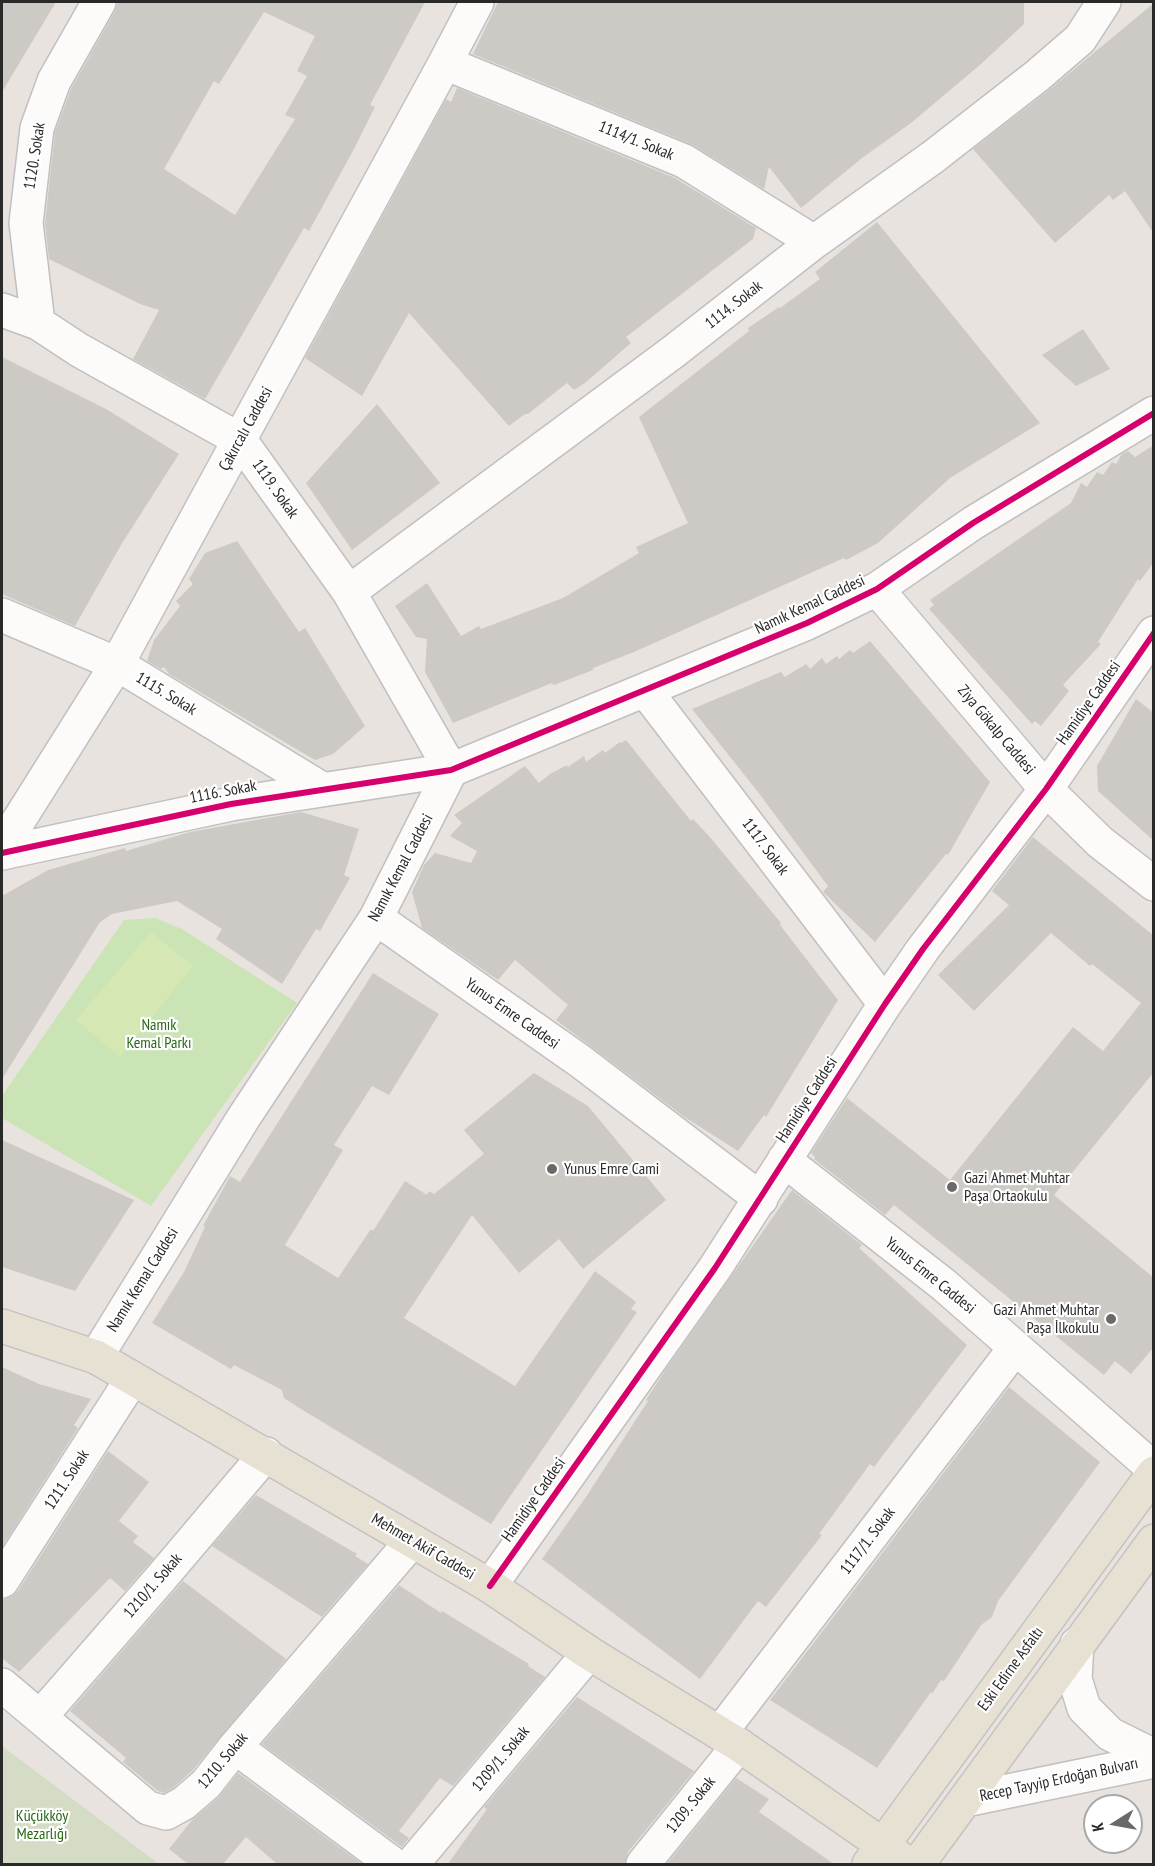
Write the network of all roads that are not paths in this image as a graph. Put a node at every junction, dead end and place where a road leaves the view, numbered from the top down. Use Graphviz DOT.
graph roads {
  1 [pos="99,2"];
  2 [pos="477,2"];
  3 [pos="1104,2"];
  4 [pos="445,63"];
  5 [pos="814,242"];
  6 [pos="2,310"];
  7 [pos="38,323"];
  8 [pos="1154,413"];
  9 [pos="240,440"];
  10 [pos="877,589"];
  11 [pos="348,592"];
  12 [pos="2,615"];
  13 [pos="1154,633"];
  14 [pos="117,664"];
  15 [pos="645,690"];
  16 [pos="451,770"];
  17 [pos="322,789"];
  18 [pos="1046,789"];
  19 [pos="2,848"];
  20 [pos="2,853"];
  21 [pos="1154,884"];
  22 [pos="376,918"];
  23 [pos="885,1004"];
  24 [pos="784,1160"];
  25 [pos="761,1199"];
  26 [pos="2,1326"];
  27 [pos="1015,1348"];
  28 [pos="96,1357"];
  29 [pos="132,1379"];
  30 [pos="266,1454"];
  31 [pos="1154,1471"];
  32 [pos="1154,1540"];
  33 [pos="412,1541"];
  34 [pos="2,1581"];
  35 [pos="490,1586"];
  36 [pos="1077,1644"];
  37 [pos="589,1653"];
  38 [pos="2,1685"];
  39 [pos="40,1717"];
  40 [pos="730,1739"];
  41 [pos="235,1747"];
  42 [pos="1154,1756"];
  43 [pos="1154,1761"];
  44 [pos="965,1800"];
  45 [pos="909,1809"];
  46 [pos="886,1858"];
  47 [pos="393,1864"];
  48 [pos="412,1864"];
  49 [pos="644,1864"];
  50 [pos="918,1864"];
  1 -- 7 [label="street, 1120. Sokak"];
  2 -- 4 [label="street, Çakırcalı Caddesi"];
  3 -- 5 [label="street, 1114. Sokak"];
  4 -- 5 [label="street, 1114/1. Sokak"];
  4 -- 9 [label="street, Çakırcalı Caddesi"];
  5 -- 11 [label="street, 1114. Sokak"];
  6 -- 7 [label="street, 1119. Sokak"];
  7 -- 9 [label="street, 1119. Sokak"];
  8 -- 10 [label="street, Namık Kemal Caddesi"];
  9 -- 11 [label="street, 1119. Sokak"];
  9 -- 14 [label="street, Çakırcalı Caddesi"];
  10 -- 15 [label="street, Namık Kemal Caddesi"];
  10 -- 18 [label="street, Ziya Gökalp Caddesi"];
  11 -- 16 [label="street, 1119. Sokak"];
  12 -- 14 [label="street, 1115. Sokak"];
  13 -- 18 [label="street, Hamidiye Caddesi"];
  14 -- 17 [label="street, 1115. Sokak"];
  14 -- 19 [label="street, Çakırcalı Caddesi"];
  15 -- 16 [label="street, Namık Kemal Caddesi"];
  15 -- 23 [label="street, 1117. Sokak"];
  16 -- 17 [label="street, 1116. Sokak"];
  16 -- 22 [label="street, Namık Kemal Caddesi"];
  17 -- 20 [label="street, 1116. Sokak"];
  18 -- 21 [label="street, Ziya Gökalp Caddesi"];
  18 -- 23 [label="street, Hamidiye Caddesi"];
  22 -- 25 [label="street, Yunus Emre Caddesi"];
  22 -- 28 [label="street, Namık Kemal Caddesi"];
  23 -- 24 [label="street, Hamidiye Caddesi"];
  24 -- 25 [label="street, Hamidiye Caddesi"];
  24 -- 27 [label="street, Yunus Emre Caddesi"];
  25 -- 35 [label="street, Hamidiye Caddesi"];
  26 -- 28 [label="main road, Mehmet Akif Caddesi"];
  27 -- 31 [label="street, Yunus Emre Caddesi"];
  27 -- 40 [label="street, 1117/1. Sokak"];
  28 -- 29 [label="main road, Mehmet Akif Caddesi"];
  29 -- 30 [label="main road, Mehmet Akif Caddesi"];
  29 -- 34 [label="street, 1211. Sokak"];
  30 -- 33 [label="main road, Mehmet Akif Caddesi"];
  30 -- 39 [label="street, 1210/1. Sokak"];
  31 -- 45 [label="main road, Eski Edirne Asfaltı"];
  32 -- 36 [label="main road"];
  33 -- 35 [label="main road, Mehmet Akif Caddesi"];
  33 -- 41 [label="street, 1210. Sokak"];
  35 -- 37 [label="main road, Mehmet Akif Caddesi"];
  36 -- 42 [label="street"];
  36 -- 44 [label="main road"];
  37 -- 40 [label="main road, Mehmet Akif Caddesi"];
  37 -- 48 [label="street, 1209/1. Sokak"];
  38 -- 39 [label="street, 1210. Sokak"];
  39 -- 41 [label="street, 1210. Sokak"];
  40 -- 46 [label="main road, Mehmet Akif Caddesi"];
  40 -- 49 [label="street, 1209. Sokak"];
  41 -- 47 [label="street"];
  43 -- 44 [label="street, Recep Tayyip Erdoğan Bulvarı"];
  44 -- 45 [label="main road"];
  44 -- 50 [label="main road"];
  45 -- 46 [label="main road, Eski Edirne Asfaltı"];
}
